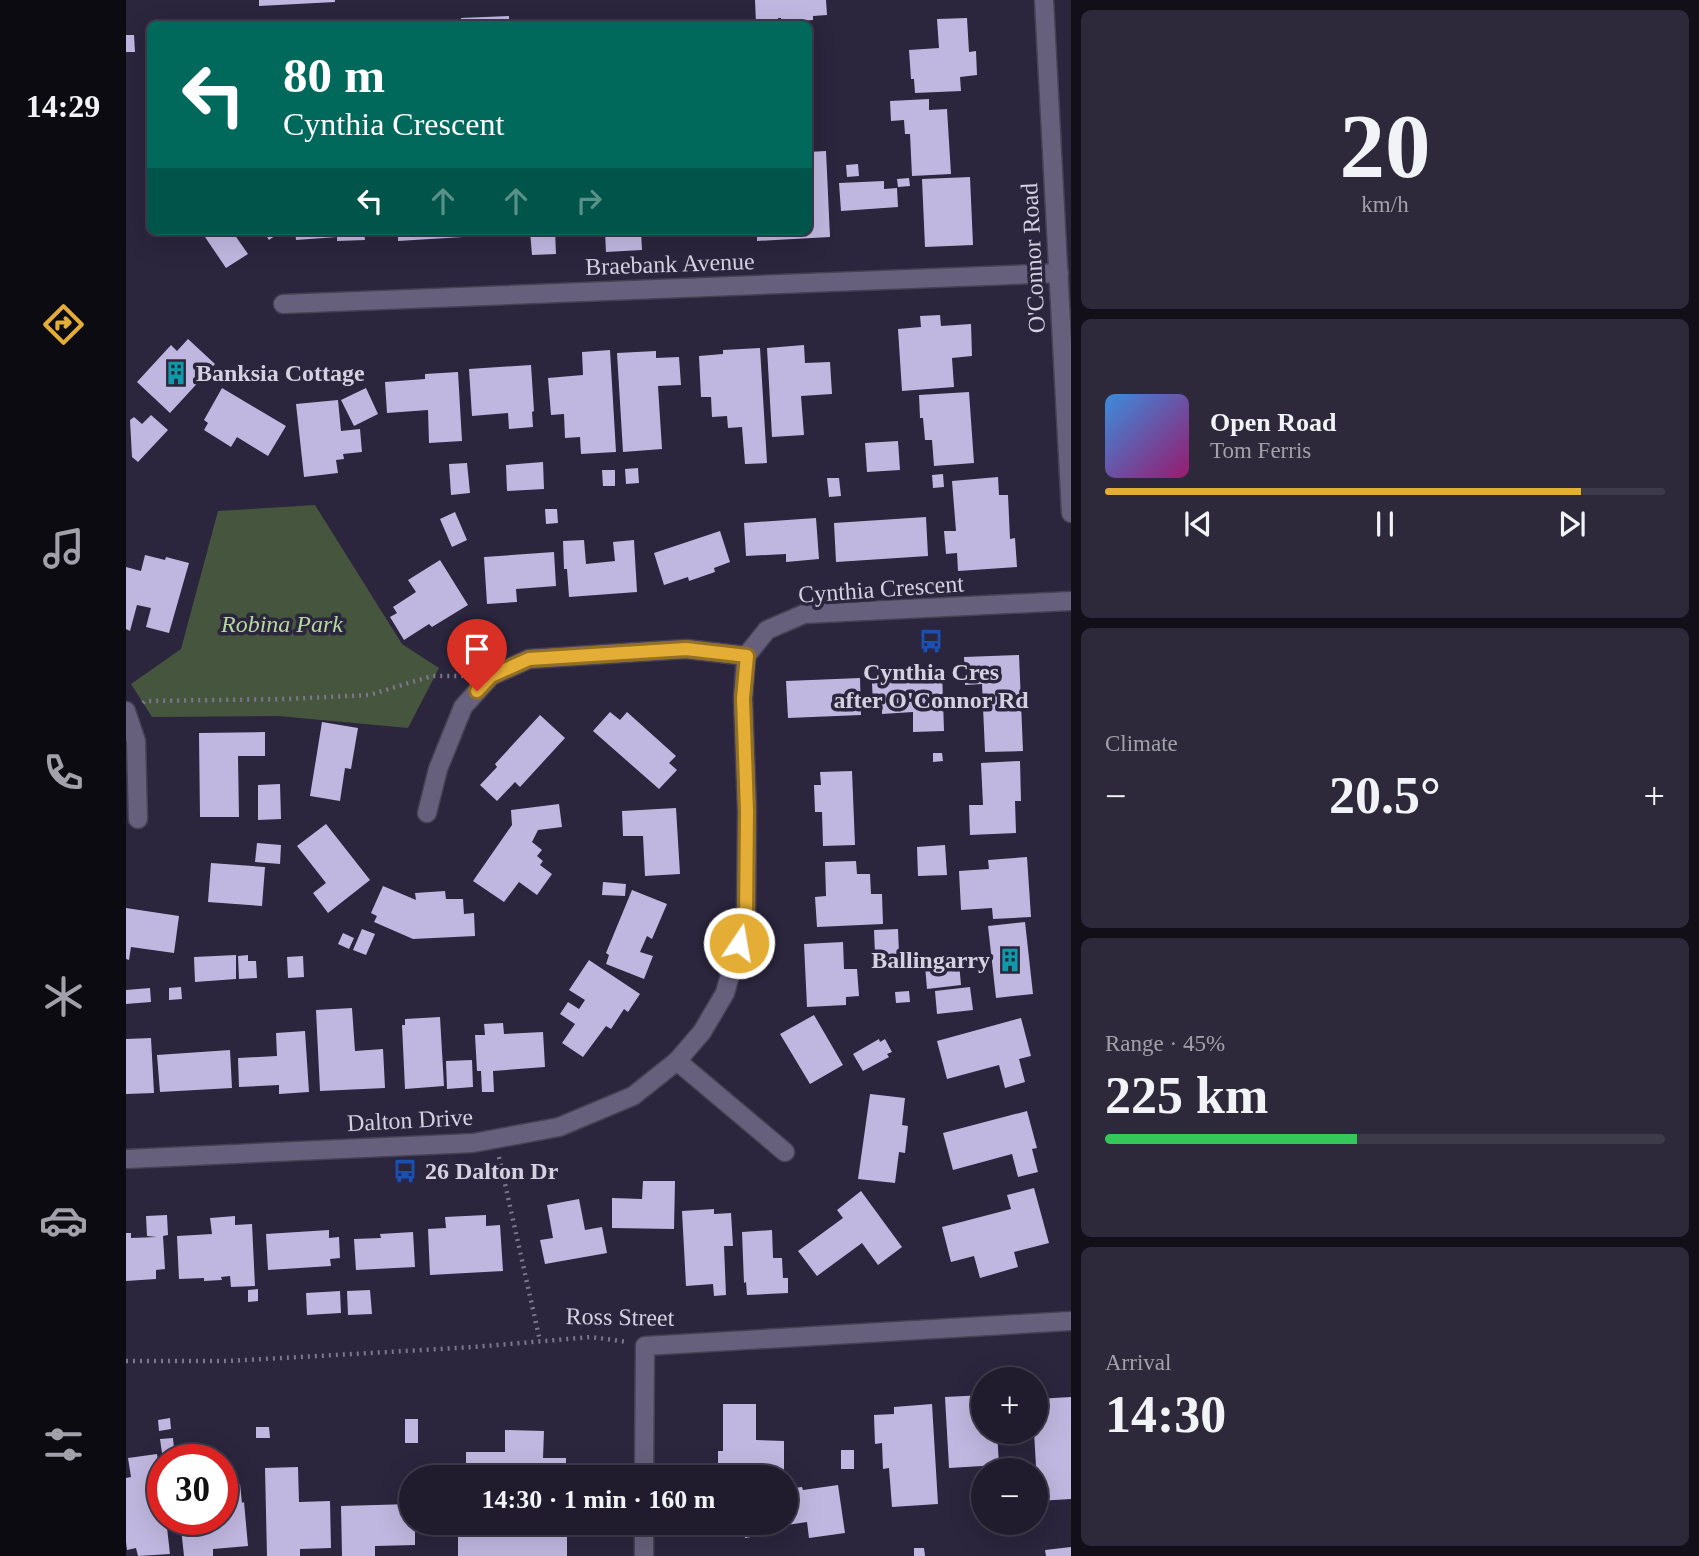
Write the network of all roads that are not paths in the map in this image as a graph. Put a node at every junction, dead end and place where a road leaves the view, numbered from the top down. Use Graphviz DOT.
graph roads {
  1 [pos="1044,0"];
  2 [pos="1059,273"];
  3 [pos="283,304"];
  4 [pos="1071,505"];
  5 [pos="1071,513"];
  6 [pos="1071,601"];
  7 [pos="747,656"];
  8 [pos="131,709"];
  9 [pos="427,813"];
  10 [pos="138,819"];
  11 [pos="677,1061"];
  12 [pos="785,1152"];
  13 [pos="126,1159"];
  14 [pos="1071,1321"];
  15 [pos="644,1465"];
  16 [pos="644,1535"];
  17 [pos="644,1556"];
  1 -- 2 [label="street, O'Connor Road"];
  2 -- 3 [label="street, Braebank Avenue"];
  2 -- 4 [label="street, O'Connor Road"];
  4 -- 5 [label="street, O'Connor Road"];
  6 -- 7 [label="street, Cynthia Crescent"];
  7 -- 9 [label="street"];
  7 -- 11 [label="street, Dalton Drive"];
  8 -- 10 [label="street"];
  11 -- 12 [label="street"];
  11 -- 13 [label="street, Dalton Drive"];
  14 -- 15 [label="street, Ross Street"];
  16 -- 17 [label="street"];
}
